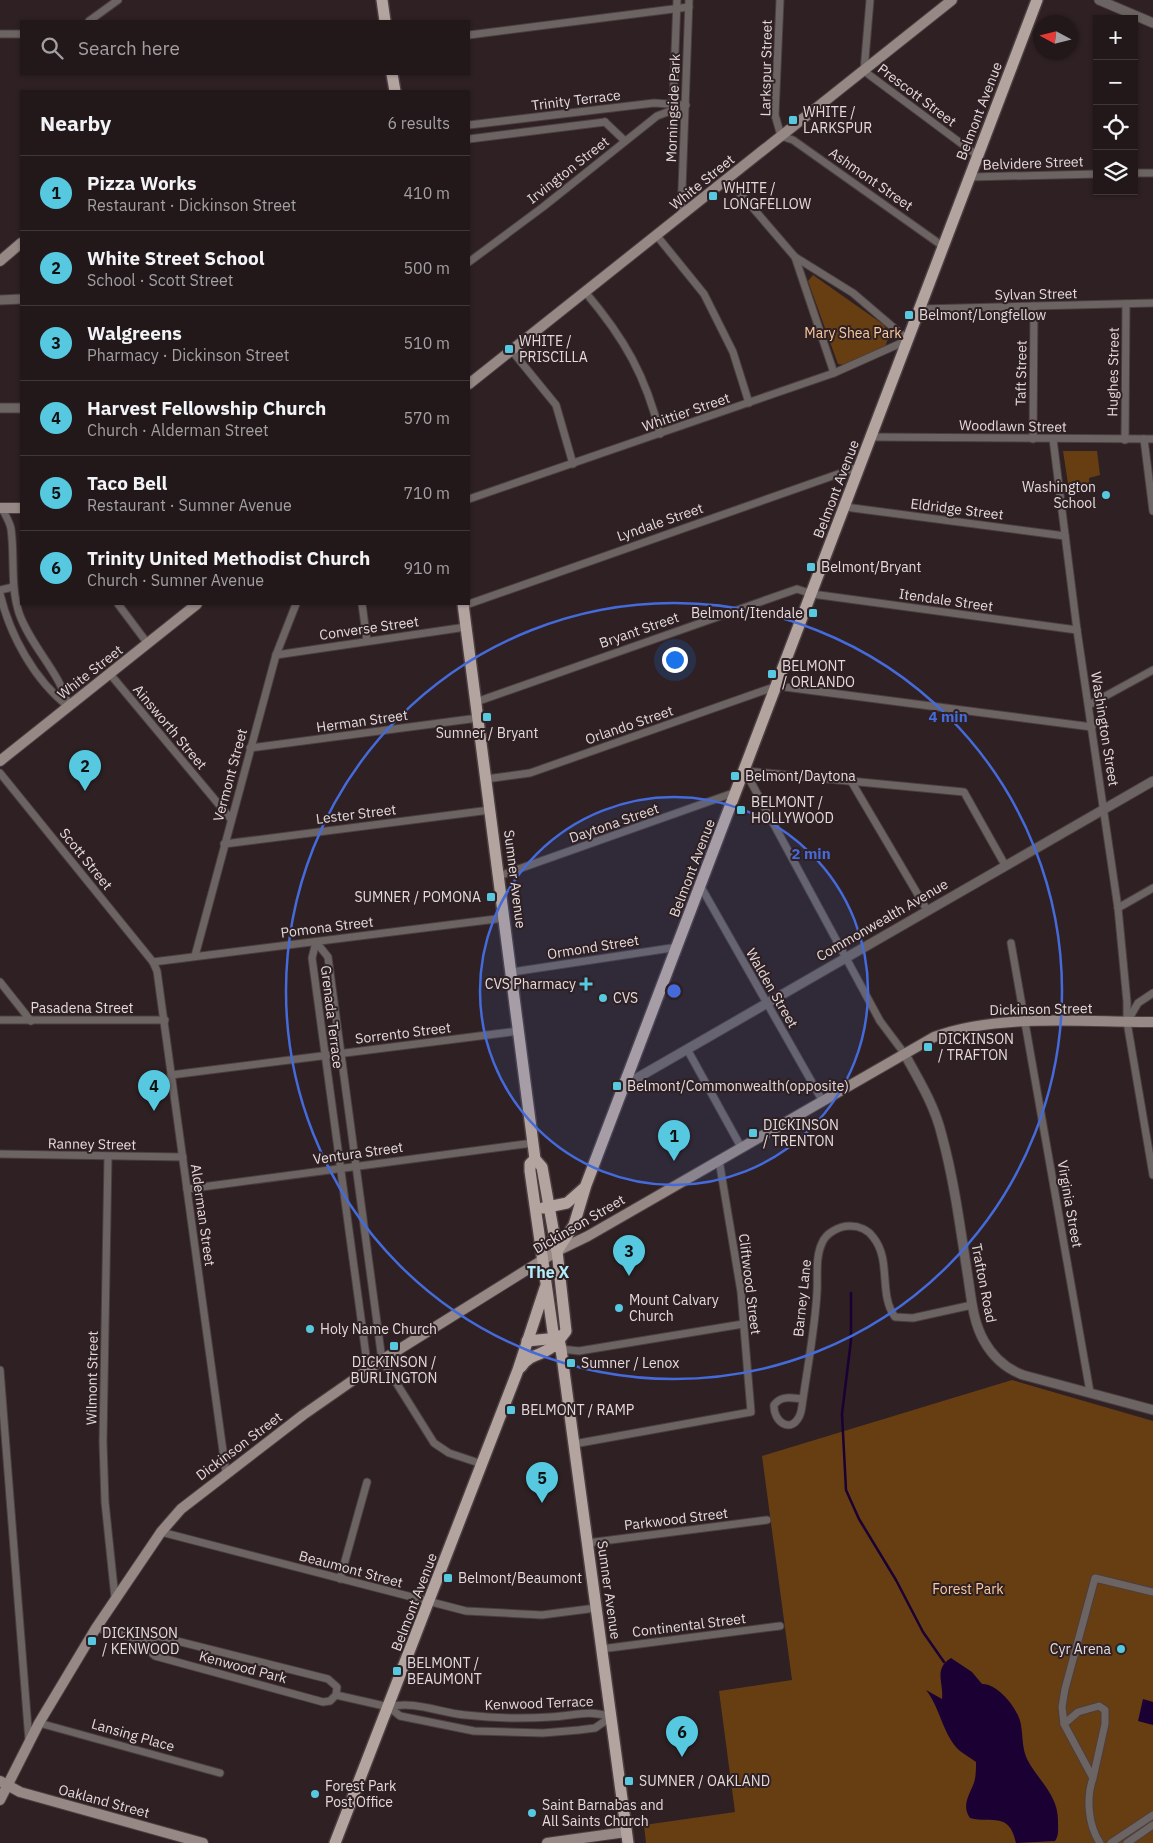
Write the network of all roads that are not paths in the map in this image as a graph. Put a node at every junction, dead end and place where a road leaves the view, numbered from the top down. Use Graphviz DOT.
graph roads {
  1 [pos="118,0"];
  2 [pos="382,0"];
  3 [pos="677,0"];
  4 [pos="780,0"];
  5 [pos="870,0"];
  6 [pos="952,0"];
  7 [pos="1037,0"];
  8 [pos="1099,0"];
  9 [pos="689,4"];
  10 [pos="677,9"];
  11 [pos="1130,15"];
  12 [pos="1138,18"];
  13 [pos="90,20"];
  14 [pos="385,20"];
  15 [pos="1153,23"];
  16 [pos="0,34"];
  17 [pos="20,34"];
  18 [pos="470,35"];
  19 [pos="864,71"];
  20 [pos="392,75"];
  21 [pos="395,90"];
  22 [pos="674,104"];
  23 [pos="686,105"];
  24 [pos="604,109"];
  25 [pos="605,122"];
  26 [pos="470,125"];
  27 [pos="781,136"];
  28 [pos="470,138"];
  29 [pos="625,141"];
  30 [pos="978,156"];
  31 [pos="1138,173"];
  32 [pos="1153,173"];
  33 [pos="1093,174"];
  34 [pos="970,178"];
  35 [pos="728,179"];
  36 [pos="681,216"];
  37 [pos="657,236"];
  38 [pos="20,245"];
  39 [pos="944,246"];
  40 [pos="795,257"];
  41 [pos="0,261"];
  42 [pos="470,261"];
  43 [pos="586,293"];
  44 [pos="20,299"];
  45 [pos="0,300"];
  46 [pos="1126,304"];
  47 [pos="1153,304"];
  48 [pos="1034,306"];
  49 [pos="920,309"];
  50 [pos="908,340"];
  51 [pos="512,351"];
  52 [pos="834,373"];
  53 [pos="470,383"];
  54 [pos="748,403"];
  55 [pos="0,408"];
  56 [pos="20,408"];
  57 [pos="660,434"];
  58 [pos="872,437"];
  59 [pos="1033,439"];
  60 [pos="1053,439"];
  61 [pos="1144,439"];
  62 [pos="1153,439"];
  63 [pos="1124,440"];
  64 [pos="573,464"];
  65 [pos="861,466"];
  66 [pos="470,499"];
  67 [pos="845,507"];
  68 [pos="20,508"];
  69 [pos="1,510"];
  70 [pos="1153,511"];
  71 [pos="1065,536"];
  72 [pos="13,587"];
  73 [pos="0,592"];
  74 [pos="812,594"];
  75 [pos="470,603"];
  76 [pos="119,605"];
  77 [pos="196,605"];
  78 [pos="296,605"];
  79 [pos="362,605"];
  80 [pos="463,605"];
  81 [pos="466,627"];
  82 [pos="1077,630"];
  83 [pos="367,641"];
  84 [pos="34,644"];
  85 [pos="148,644"];
  86 [pos="22,649"];
  87 [pos="276,655"];
  88 [pos="1153,670"];
  89 [pos="110,674"];
  90 [pos="777,686"];
  91 [pos="476,702"];
  92 [pos="1089,705"];
  93 [pos="69,707"];
  94 [pos="478,718"];
  95 [pos="1092,727"];
  96 [pos="250,748"];
  97 [pos="0,761"];
  98 [pos="744,771"];
  99 [pos="0,773"];
  100 [pos="486,779"];
  101 [pos="851,781"];
  102 [pos="1153,781"];
  103 [pos="736,792"];
  104 [pos="1105,808"];
  105 [pos="490,810"];
  106 [pos="231,819"];
  107 [pos="224,844"];
  108 [pos="1006,865"];
  109 [pos="499,876"];
  110 [pos="701,888"];
  111 [pos="1153,888"];
  112 [pos="1118,908"];
  113 [pos="926,910"];
  114 [pos="504,918"];
  115 [pos="316,942"];
  116 [pos="1011,944"];
  117 [pos="678,947"];
  118 [pos="195,956"];
  119 [pos="846,957"];
  120 [pos="153,962"];
  121 [pos="512,972"];
  122 [pos="0,982"];
  123 [pos="1153,993"];
  124 [pos="766,1002"];
  125 [pos="0,1020"];
  126 [pos="31,1020"];
  127 [pos="165,1020"];
  128 [pos="1023,1021"];
  129 [pos="1127,1022"];
  130 [pos="1153,1022"];
  131 [pos="518,1031"];
  132 [pos="687,1049"];
  133 [pos="341,1053"];
  134 [pos="904,1053"];
  135 [pos="324,1056"];
  136 [pos="171,1075"];
  137 [pos="625,1085"];
  138 [pos="822,1100"];
  139 [pos="533,1143"];
  140 [pos="741,1147"];
  141 [pos="0,1154"];
  142 [pos="183,1157"];
  143 [pos="108,1158"];
  144 [pos="535,1159"];
  145 [pos="719,1160"];
  146 [pos="356,1166"];
  147 [pos="341,1169"];
  148 [pos="1153,1175"];
  149 [pos="586,1185"];
  150 [pos="187,1189"];
  151 [pos="549,1207"];
  152 [pos="534,1209"];
  153 [pos="557,1251"];
  154 [pos="542,1261"];
  155 [pos="546,1284"];
  156 [pos="972,1305"];
  157 [pos="743,1324"];
  158 [pos="527,1341"];
  159 [pos="558,1345"];
  160 [pos="382,1360"];
  161 [pos="0,1370"];
  162 [pos="368,1370"];
  163 [pos="518,1370"];
  164 [pos="1090,1392"];
  165 [pos="803,1399"];
  166 [pos="1153,1410"];
  167 [pos="574,1444"];
  168 [pos="482,1464"];
  169 [pos="226,1473"];
  170 [pos="367,1482"];
  171 [pos="767,1520"];
  172 [pos="161,1532"];
  173 [pos="587,1543"];
  174 [pos="340,1579"];
  175 [pos="1153,1592"];
  176 [pos="115,1598"];
  177 [pos="430,1603"];
  178 [pos="596,1608"];
  179 [pos="780,1626"];
  180 [pos="96,1628"];
  181 [pos="150,1642"];
  182 [pos="601,1649"];
  183 [pos="336,1695"];
  184 [pos="389,1707"];
  185 [pos="611,1717"];
  186 [pos="496,1718"];
  187 [pos="39,1722"];
  188 [pos="1064,1724"];
  189 [pos="495,1732"];
  190 [pos="29,1742"];
  191 [pos="220,1773"];
  192 [pos="1093,1778"];
  193 [pos="4,1783"];
  194 [pos="0,1800"];
  195 [pos="1153,1815"];
  196 [pos="1153,1825"];
  197 [pos="627,1837"];
  198 [pos="204,1843"];
  199 [pos="336,1843"];
  200 [pos="547,1843"];
  201 [pos="1100,1843"];
  202 [pos="1110,1843"];
  203 [pos="1127,1843"];
  1 -- 13 [label="street"];
  2 -- 14 [label="main road"];
  3 -- 10 [label="street, Morningside Park"];
  4 -- 27 [label="street, Larkspur Street"];
  5 -- 19 [label="street"];
  6 -- 19 [label="main road, White Street"];
  7 -- 30 [label="main road, Belmont Avenue"];
  8 -- 11 [label="street"];
  9 -- 10 [label="street"];
  9 -- 23 [label="street, Morningside Park"];
  10 -- 18 [label="street"];
  10 -- 22 [label="street, Morningside Park"];
  12 -- 15 [label="street"];
  16 -- 17 [label="street"];
  19 -- 27 [label="main road, White Street"];
  19 -- 30 [label="street, Prescott Street"];
  20 -- 21 [label="main road"];
  22 -- 23 [label="street, Trinity Terrace"];
  22 -- 24 [label="street, Trinity Terrace"];
  23 -- 29 [label="street, Irvington Street"];
  23 -- 36 [label="street, Morningside Park"];
  24 -- 25 [label="street"];
  24 -- 26 [label="street, Trinity Terrace"];
  25 -- 28 [label="street, Trinity Terrace"];
  25 -- 29 [label="street, Trinity Terrace"];
  27 -- 35 [label="main road, White Street"];
  27 -- 39 [label="street, Ashmont Street"];
  29 -- 42 [label="street, Irvington Street"];
  30 -- 34 [label="main road, Belmont Avenue"];
  31 -- 32 [label="street"];
  33 -- 34 [label="street, Belvidere Street"];
  34 -- 39 [label="main road, Belmont Avenue"];
  35 -- 36 [label="main road, White Street"];
  35 -- 40 [label="street"];
  36 -- 37 [label="main road, White Street"];
  37 -- 43 [label="main road, White Street"];
  37 -- 54 [label="street"];
  38 -- 41 [label="main road"];
  39 -- 49 [label="main road, Belmont Avenue"];
  40 -- 50 [label="street"];
  40 -- 52 [label="street"];
  43 -- 51 [label="main road, White Street"];
  43 -- 57 [label="street"];
  44 -- 45 [label="street"];
  46 -- 47 [label="street, Sylvan Street"];
  46 -- 48 [label="street, Sylvan Street"];
  46 -- 63 [label="street, Hughes Street"];
  48 -- 49 [label="street, Sylvan Street"];
  48 -- 59 [label="street, Taft Street"];
  49 -- 50 [label="main road, Belmont Avenue"];
  50 -- 52 [label="street, Whittier Street"];
  50 -- 58 [label="main road, Belmont Avenue"];
  51 -- 53 [label="main road, White Street"];
  51 -- 64 [label="street"];
  52 -- 54 [label="street, Whittier Street"];
  54 -- 57 [label="street, Whittier Street"];
  55 -- 56 [label="street"];
  57 -- 64 [label="street, Whittier Street"];
  58 -- 59 [label="street, Woodlawn Street"];
  58 -- 65 [label="main road, Belmont Avenue"];
  59 -- 60 [label="street, Woodlawn Street"];
  60 -- 63 [label="street, Woodlawn Street"];
  60 -- 71 [label="street, Washington Street"];
  61 -- 62 [label="street, Woodlawn Street"];
  61 -- 63 [label="street, Woodlawn Street"];
  61 -- 70 [label="street"];
  64 -- 66 [label="street, Whittier Street"];
  65 -- 67 [label="main road, Belmont Avenue"];
  65 -- 75 [label="street, Lyndale Street"];
  67 -- 71 [label="street, Eldridge Street"];
  67 -- 74 [label="main road, Belmont Avenue"];
  68 -- 69 [label="main road"];
  69 -- 72 [label="street"];
  71 -- 82 [label="street, Washington Street"];
  72 -- 73 [label="street"];
  72 -- 84 [label="street"];
  73 -- 86 [label="street"];
  74 -- 82 [label="street, Itendale Street"];
  74 -- 90 [label="main road, Belmont Avenue"];
  74 -- 91 [label="street, Bryant Street"];
  76 -- 85 [label="street"];
  77 -- 85 [label="main road, White Street"];
  78 -- 87 [label="street, Vermont Street"];
  79 -- 83 [label="street"];
  80 -- 81 [label="main road, Sumner Avenue"];
  81 -- 83 [label="street, Converse Street"];
  81 -- 91 [label="main road, Sumner Avenue"];
  82 -- 92 [label="street, Washington Street"];
  83 -- 87 [label="street, Converse Street"];
  84 -- 86 [label="street"];
  84 -- 93 [label="street"];
  85 -- 89 [label="main road, White Street"];
  86 -- 93 [label="street"];
  87 -- 96 [label="street, Vermont Street"];
  88 -- 92 [label="street"];
  89 -- 93 [label="main road, White Street"];
  89 -- 106 [label="street, Ainsworth Street"];
  90 -- 95 [label="street"];
  90 -- 98 [label="main road, Belmont Avenue"];
  90 -- 100 [label="street, Orlando Street"];
  91 -- 94 [label="main road, Sumner Avenue"];
  92 -- 95 [label="street, Washington Street"];
  93 -- 97 [label="main road, White Street"];
  94 -- 96 [label="street, Herman Street"];
  94 -- 100 [label="main road, Sumner Avenue"];
  95 -- 104 [label="street, Washington Street"];
  96 -- 106 [label="street, Vermont Street"];
  98 -- 101 [label="street"];
  98 -- 103 [label="main road, Belmont Avenue"];
  98 -- 119 [label="street"];
  99 -- 120 [label="street, Scott Street"];
  100 -- 105 [label="main road, Sumner Avenue"];
  101 -- 108 [label="street"];
  101 -- 113 [label="street"];
  102 -- 104 [label="street, Commonwealth Avenue"];
  103 -- 109 [label="street, Daytona Street"];
  103 -- 110 [label="main road, Belmont Avenue"];
  104 -- 108 [label="street, Commonwealth Avenue"];
  104 -- 112 [label="street, Washington Street"];
  105 -- 107 [label="street, Lester Street"];
  105 -- 109 [label="main road, Sumner Avenue"];
  106 -- 107 [label="street, Vermont Street"];
  107 -- 118 [label="street, Vermont Street"];
  108 -- 113 [label="street, Commonwealth Avenue"];
  109 -- 114 [label="main road, Sumner Avenue"];
  110 -- 117 [label="main road, Belmont Avenue"];
  110 -- 124 [label="street, Walden Street"];
  111 -- 112 [label="street"];
  112 -- 129 [label="street, Washington Street"];
  113 -- 119 [label="street, Commonwealth Avenue"];
  114 -- 115 [label="street, Pomona Street"];
  114 -- 121 [label="main road, Sumner Avenue"];
  115 -- 118 [label="street, Pomona Street"];
  115 -- 133 [label="street, Grenada Terrace"];
  115 -- 135 [label="street, Grenada Terrace"];
  116 -- 128 [label="street, Virginia Street"];
  117 -- 121 [label="street, Ormond Street"];
  117 -- 137 [label="main road, Belmont Avenue"];
  118 -- 120 [label="street, Pomona Street"];
  119 -- 124 [label="street, Commonwealth Avenue"];
  119 -- 134 [label="street"];
  120 -- 127 [label="street, Alderman Street"];
  121 -- 131 [label="main road, Sumner Avenue"];
  122 -- 126 [label="street"];
  123 -- 129 [label="street"];
  124 -- 132 [label="street, Commonwealth Avenue"];
  124 -- 138 [label="street, Walden Street"];
  125 -- 126 [label="street, Pasadena Street"];
  126 -- 127 [label="street, Pasadena Street"];
  127 -- 136 [label="street, Alderman Street"];
  128 -- 129 [label="main road, Dickinson Street"];
  128 -- 134 [label="main road, Dickinson Street"];
  128 -- 164 [label="street, Virginia Street"];
  129 -- 130 [label="main road, Dickinson Street"];
  129 -- 148 [label="street, Washington Street"];
  131 -- 133 [label="street, Sorrento Street"];
  131 -- 139 [label="main road, Sumner Avenue"];
  132 -- 137 [label="street, Commonwealth Avenue"];
  132 -- 140 [label="street"];
  133 -- 135 [label="street, Sorrento Street"];
  133 -- 146 [label="street, Grenada Terrace"];
  134 -- 138 [label="main road, Dickinson Street"];
  134 -- 156 [label="street, Trafton Road"];
  135 -- 136 [label="street, Sorrento Street"];
  135 -- 147 [label="street, Grenada Terrace"];
  136 -- 142 [label="street, Alderman Street"];
  137 -- 149 [label="main road, Belmont Avenue"];
  138 -- 140 [label="main road, Dickinson Street"];
  139 -- 144 [label="main road, Sumner Avenue"];
  139 -- 146 [label="street, Ventura Street"];
  140 -- 145 [label="main road, Dickinson Street"];
  141 -- 143 [label="street, Ranney Street"];
  142 -- 143 [label="street, Ranney Street"];
  142 -- 150 [label="street, Alderman Street"];
  143 -- 176 [label="street, Wilmont Street"];
  144 -- 151 [label="main road, Sumner Avenue"];
  144 -- 152 [label="main road, Sumner Avenue"];
  145 -- 153 [label="main road, Dickinson Street"];
  145 -- 157 [label="street, Cliftwood Street"];
  146 -- 147 [label="street, Ventura Street"];
  146 -- 160 [label="street, Grenada Terrace"];
  147 -- 150 [label="street, Ventura Street"];
  147 -- 162 [label="street, Grenada Terrace"];
  149 -- 151 [label="main road, Belmont Avenue"];
  149 -- 153 [label="main road, Belmont Avenue"];
  150 -- 169 [label="street, Alderman Street"];
  151 -- 152 [label="main road, Belmont Avenue"];
  151 -- 153 [label="main road, Sumner Avenue"];
  152 -- 154 [label="main road, Sumner Avenue"];
  153 -- 154 [label="main road, Dickinson Street"];
  153 -- 159 [label="main road, Sumner Avenue"];
  154 -- 155 [label="main road, Sumner Avenue"];
  154 -- 160 [label="main road, Dickinson Street"];
  155 -- 158 [label="main road, Belmont Avenue"];
  155 -- 159 [label="main road, Sumner Avenue"];
  156 -- 164 [label="street, Trafton Road"];
  156 -- 165 [label="street, Barney Lane"];
  157 -- 159 [label="street"];
  157 -- 167 [label="street, Cliftwood Street"];
  158 -- 159 [label="main road"];
  158 -- 163 [label="main road, Belmont Avenue"];
  159 -- 163 [label="main road, Belmont Avenue"];
  159 -- 167 [label="main road, Sumner Avenue"];
  160 -- 162 [label="main road, Dickinson Street"];
  160 -- 168 [label="street"];
  161 -- 190 [label="street"];
  162 -- 169 [label="main road, Dickinson Street"];
  163 -- 168 [label="main road, Belmont Avenue"];
  164 -- 166 [label="street, Trafton Road"];
  165 -- 165 [label="street, Barney Lane"];
  167 -- 173 [label="main road, Sumner Avenue"];
  168 -- 177 [label="main road, Belmont Avenue"];
  169 -- 172 [label="main road, Dickinson Street"];
  170 -- 174 [label="street"];
  171 -- 173 [label="street, Parkwood Street"];
  172 -- 174 [label="street, Beaumont Street"];
  172 -- 176 [label="main road, Dickinson Street"];
  173 -- 178 [label="main road, Sumner Avenue"];
  174 -- 177 [label="street, Beaumont Street"];
  175 -- 188 [label="street"];
  176 -- 180 [label="main road, Dickinson Street"];
  177 -- 178 [label="street, Beaumont Street"];
  177 -- 184 [label="main road, Belmont Avenue"];
  178 -- 182 [label="main road, Sumner Avenue"];
  179 -- 182 [label="street, Continental Street"];
  180 -- 181 [label="street, Kenwood Park"];
  180 -- 187 [label="main road, Dickinson Street"];
  181 -- 183 [label="street, Kenwood Park"];
  181 -- 183 [label="street, Kenwood Park"];
  182 -- 185 [label="main road, Sumner Avenue"];
  183 -- 184 [label="street, Kenwood Park"];
  184 -- 186 [label="street, Kenwood Terrace"];
  184 -- 189 [label="street, Kenwood Terrace"];
  184 -- 199 [label="main road, Belmont Avenue"];
  185 -- 186 [label="street, Kenwood Terrace"];
  185 -- 189 [label="street, Kenwood Terrace"];
  185 -- 197 [label="main road, Sumner Avenue"];
  186 -- 189 [label="street"];
  187 -- 190 [label="main road, Dickinson Street"];
  187 -- 191 [label="street, Lansing Place"];
  188 -- 192 [label="street"];
  188 -- 192 [label="street"];
  190 -- 193 [label="main road, Dickinson Street"];
  192 -- 201 [label="street"];
  193 -- 194 [label="main road, Dickinson Street"];
  193 -- 198 [label="main road, Oakland Street"];
  195 -- 202 [label="street"];
  196 -- 203 [label="street"];
  197 -- 200 [label="main road"];
}
